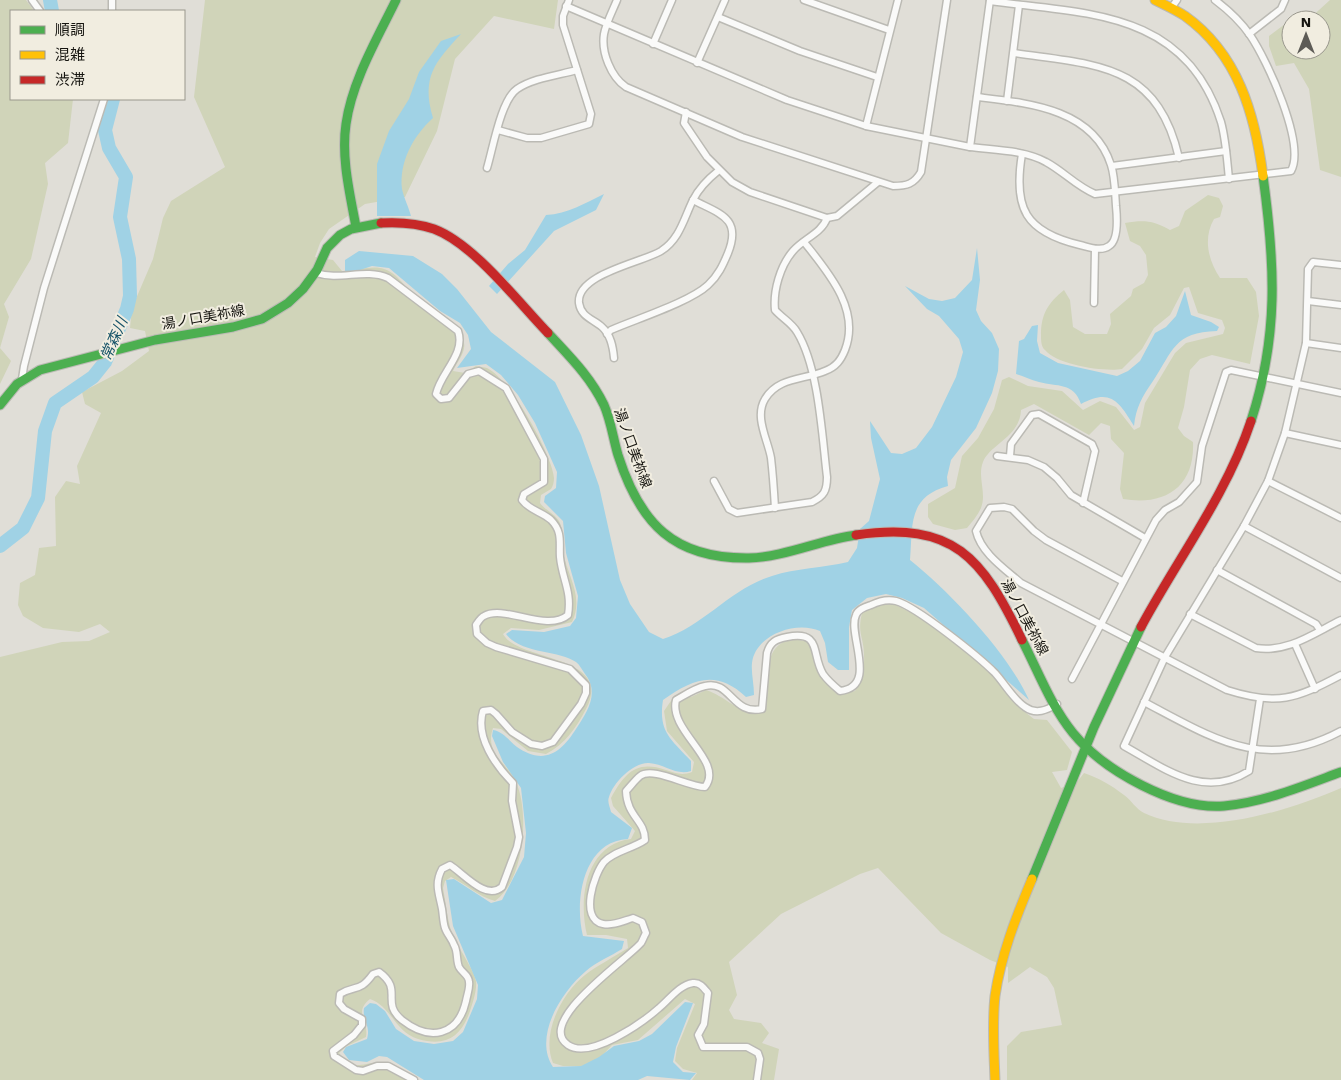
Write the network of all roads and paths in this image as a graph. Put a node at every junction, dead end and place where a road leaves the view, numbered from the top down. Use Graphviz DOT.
graph roads {
  1 [pos="396,0"];
  2 [pos="617,0"];
  3 [pos="672,0"];
  4 [pos="725,0"];
  5 [pos="804,0"];
  6 [pos="898,0"];
  7 [pos="947,0"];
  8 [pos="990,0"];
  9 [pos="1155,0"];
  10 [pos="1215,0"];
  11 [pos="1285,0"];
  12 [pos="568,3"];
  13 [pos="1175,4"];
  14 [pos="1020,5"];
  15 [pos="718,17"];
  16 [pos="607,24"];
  17 [pos="890,30"];
  18 [pos="1249,34"];
  19 [pos="653,44"];
  20 [pos="1014,52"];
  21 [pos="698,63"];
  22 [pos="577,70"];
  23 [pos="877,77"];
  24 [pos="977,97"];
  25 [pos="104,100"];
  26 [pos="1008,101"];
  27 [pos="686,112"];
  28 [pos="866,126"];
  29 [pos="498,130"];
  30 [pos="926,139"];
  31 [pos="970,146"];
  32 [pos="1226,151"];
  33 [pos="1022,154"];
  34 [pos="1179,158"];
  35 [pos="1112,166"];
  36 [pos="487,168"];
  37 [pos="718,171"];
  38 [pos="1264,174"];
  39 [pos="1229,179"];
  40 [pos="878,182"];
  41 [pos="1115,192"];
  42 [pos="693,200"];
  43 [pos="827,218"];
  44 [pos="356,227"];
  45 [pos="804,242"];
  46 [pos="1095,249"];
  47 [pos="1341,265"];
  48 [pos="316,273"];
  49 [pos="1308,301"];
  50 [pos="1094,303"];
  51 [pos="1341,305"];
  52 [pos="607,334"];
  53 [pos="1306,343"];
  54 [pos="1341,348"];
  55 [pos="614,358"];
  56 [pos="812,375"];
  57 [pos="1264,377"];
  58 [pos="22,379"];
  59 [pos="1298,384"];
  60 [pos="1341,393"];
  61 [pos="0,405"];
  62 [pos="1284,432"];
  63 [pos="1341,445"];
  64 [pos="997,456"];
  65 [pos="1010,456"];
  66 [pos="1268,480"];
  67 [pos="714,481"];
  68 [pos="1083,503"];
  69 [pos="775,508"];
  70 [pos="1341,518"];
  71 [pos="1244,526"];
  72 [pos="1145,538"];
  73 [pos="1217,570"];
  74 [pos="1341,578"];
  75 [pos="1122,581"];
  76 [pos="1190,614"];
  77 [pos="1341,620"];
  78 [pos="1101,624"];
  79 [pos="1320,630"];
  80 [pos="1135,642"];
  81 [pos="1295,644"];
  82 [pos="1165,657"];
  83 [pos="1341,675"];
  84 [pos="1072,679"];
  85 [pos="1315,689"];
  86 [pos="1260,699"];
  87 [pos="1144,702"];
  88 [pos="1057,704"];
  89 [pos="1341,731"];
  90 [pos="1085,745"];
  91 [pos="1252,749"];
  92 [pos="1341,772"];
  93 [pos="414,1080"];
  94 [pos="757,1080"];
  95 [pos="995,1080"];
  1 -- 44 [label="main road"];
  2 -- 16 [label="street"];
  3 -- 19 [label="street"];
  4 -- 15 [label="street"];
  5 -- 17 [label="street"];
  6 -- 17 [label="street"];
  7 -- 30 [label="street"];
  8 -- 14 [label="street"];
  8 -- 24 [label="street"];
  9 -- 13 [label="main road"];
  10 -- 18 [label="street"];
  11 -- 18 [label="street"];
  12 -- 16 [label="street"];
  12 -- 22 [label="street"];
  13 -- 38 [label="main road"];
  14 -- 20 [label="street"];
  14 -- 32 [label="street"];
  15 -- 21 [label="street"];
  15 -- 23 [label="street"];
  16 -- 19 [label="street"];
  16 -- 27 [label="street"];
  17 -- 23 [label="street"];
  18 -- 38 [label="street"];
  19 -- 21 [label="street"];
  20 -- 26 [label="street"];
  20 -- 34 [label="street"];
  21 -- 28 [label="street"];
  22 -- 29 [label="street"];
  22 -- 29 [label="street"];
  23 -- 28 [label="street"];
  24 -- 26 [label="street"];
  24 -- 31 [label="street"];
  25 -- 58 [label="street"];
  26 -- 35 [label="street"];
  27 -- 37 [label="street"];
  27 -- 40 [label="street"];
  28 -- 30 [label="street"];
  29 -- 36 [label="street"];
  30 -- 31 [label="street"];
  30 -- 40 [label="street"];
  31 -- 33 [label="street"];
  32 -- 34 [label="street"];
  32 -- 39 [label="street"];
  33 -- 41 [label="street"];
  33 -- 46 [label="street"];
  34 -- 35 [label="street"];
  35 -- 41 [label="street"];
  37 -- 42 [label="street"];
  37 -- 43 [label="street"];
  38 -- 39 [label="street"];
  38 -- 57 [label="main road"];
  39 -- 41 [label="street"];
  40 -- 43 [label="street"];
  41 -- 46 [label="street"];
  42 -- 52 [label="street"];
  42 -- 52 [label="street"];
  43 -- 45 [label="street"];
  44 -- 48 [label="main road, 湯ノ口美祢線"];
  44 -- 88 [label="main road, 湯ノ口美祢線"];
  45 -- 56 [label="street"];
  45 -- 56 [label="street"];
  46 -- 50 [label="street"];
  47 -- 49 [label="street"];
  48 -- 58 [label="main road, 湯ノ口美祢線"];
  48 -- 93 [label="street"];
  49 -- 51 [label="street"];
  49 -- 53 [label="street"];
  52 -- 55 [label="street"];
  53 -- 54 [label="street"];
  53 -- 59 [label="street"];
  56 -- 69 [label="street"];
  56 -- 69 [label="street"];
  57 -- 59 [label="street"];
  57 -- 72 [label="street"];
  57 -- 80 [label="main road"];
  58 -- 61 [label="main road, 湯ノ口美祢線"];
  59 -- 60 [label="street"];
  59 -- 62 [label="street"];
  62 -- 63 [label="street"];
  62 -- 66 [label="street"];
  64 -- 65 [label="street"];
  65 -- 68 [label="street"];
  65 -- 68 [label="street"];
  66 -- 70 [label="street"];
  66 -- 71 [label="street"];
  67 -- 69 [label="street"];
  68 -- 72 [label="street"];
  71 -- 73 [label="street"];
  71 -- 74 [label="street"];
  72 -- 75 [label="street"];
  73 -- 76 [label="street"];
  73 -- 79 [label="street"];
  75 -- 78 [label="street"];
  75 -- 78 [label="street"];
  76 -- 81 [label="street"];
  76 -- 82 [label="street"];
  77 -- 79 [label="street"];
  78 -- 80 [label="street"];
  78 -- 84 [label="street"];
  79 -- 81 [label="street"];
  80 -- 82 [label="street"];
  80 -- 90 [label="main road"];
  81 -- 85 [label="street"];
  82 -- 86 [label="street"];
  82 -- 87 [label="street"];
  83 -- 85 [label="street"];
  85 -- 86 [label="street"];
  86 -- 91 [label="street"];
  87 -- 91 [label="street"];
  87 -- 91 [label="street"];
  88 -- 90 [label="main road, 湯ノ口美祢線"];
  88 -- 94 [label="street"];
  89 -- 91 [label="street"];
  90 -- 92 [label="main road, 湯ノ口美祢線"];
  90 -- 95 [label="main road"];
}
